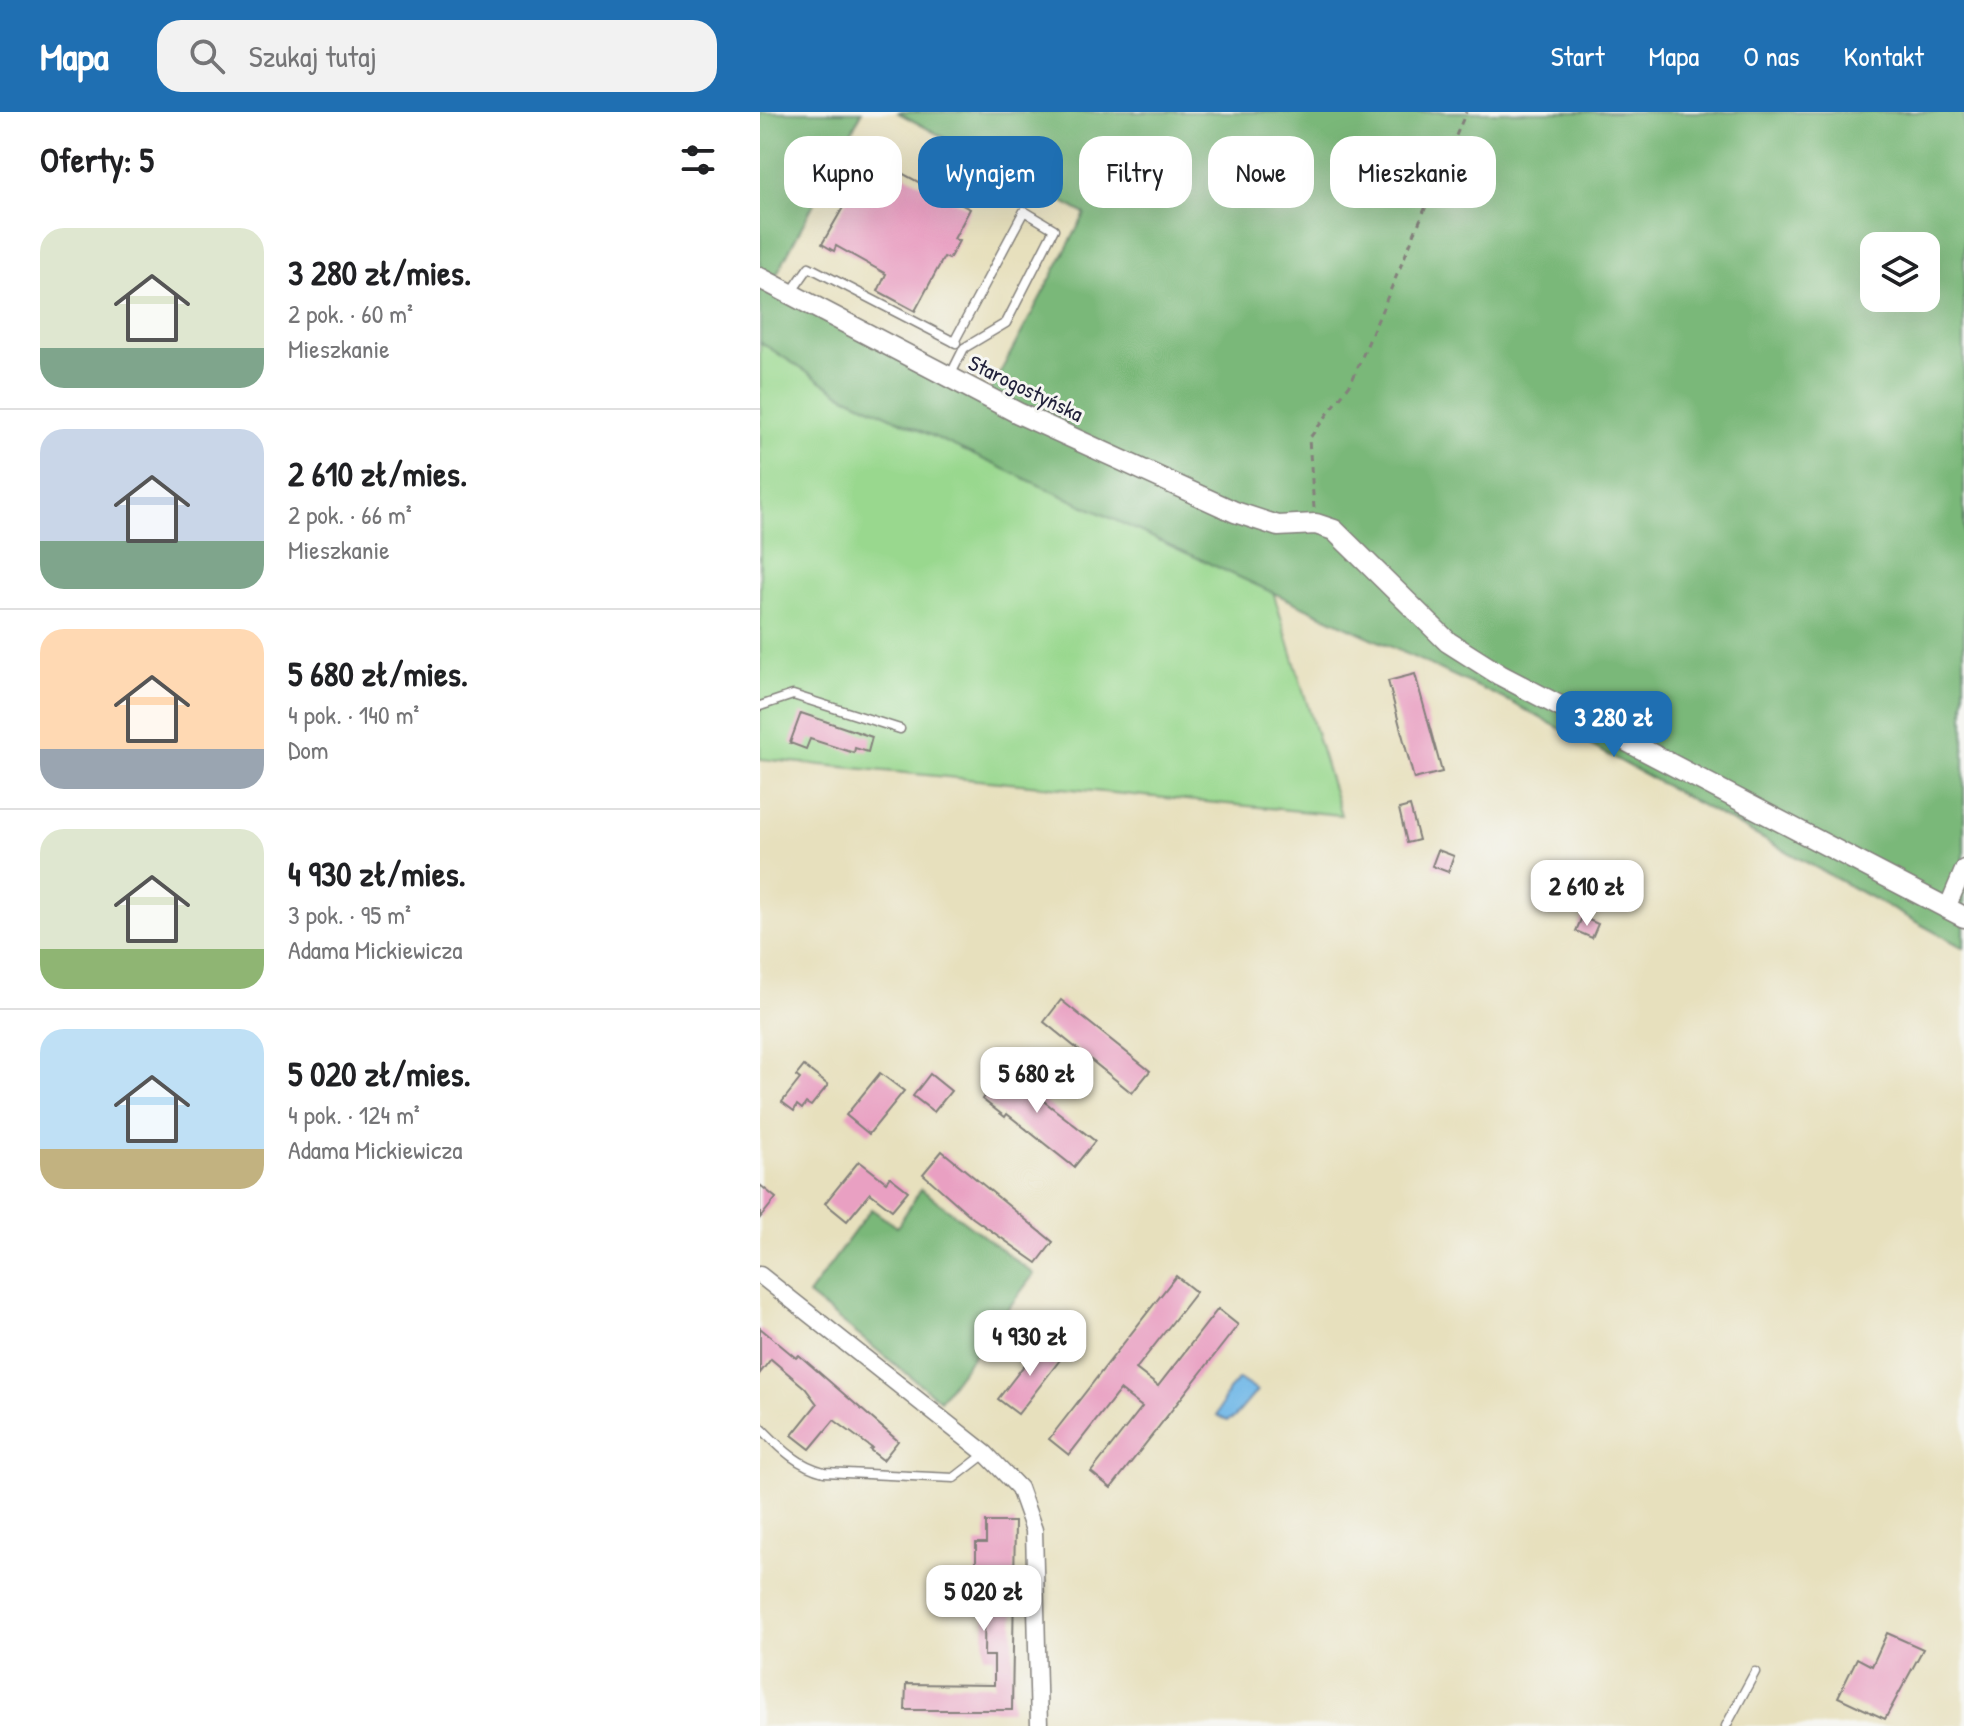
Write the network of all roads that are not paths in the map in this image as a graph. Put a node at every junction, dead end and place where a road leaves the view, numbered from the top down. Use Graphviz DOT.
graph roads {
  1 [pos="760,278"];
  2 [pos="790,294"];
  3 [pos="954,342"];
  4 [pos="964,348"];
  5 [pos="950,377"];
  6 [pos="760,706"];
  7 [pos="900,729"];
  8 [pos="1964,868"];
  9 [pos="1955,913"];
  10 [pos="760,1275"];
  11 [pos="760,1427"];
  12 [pos="986,1454"];
  13 [pos="1755,1672"];
  14 [pos="1039,1726"];
  15 [pos="1726,1726"];
  1 -- 2 [label="street, Starogostyńska"];
  2 -- 3 [label="lane"];
  2 -- 5 [label="street, Starogostyńska"];
  3 -- 4 [label="lane"];
  3 -- 4 [label="lane"];
  4 -- 5 [label="lane"];
  5 -- 9 [label="street, Starogostyńska"];
  6 -- 7 [label="lane"];
  8 -- 9 [label="street"];
  10 -- 12 [label="street"];
  11 -- 12 [label="lane"];
  12 -- 14 [label="street"];
  13 -- 15 [label="lane"];
}
